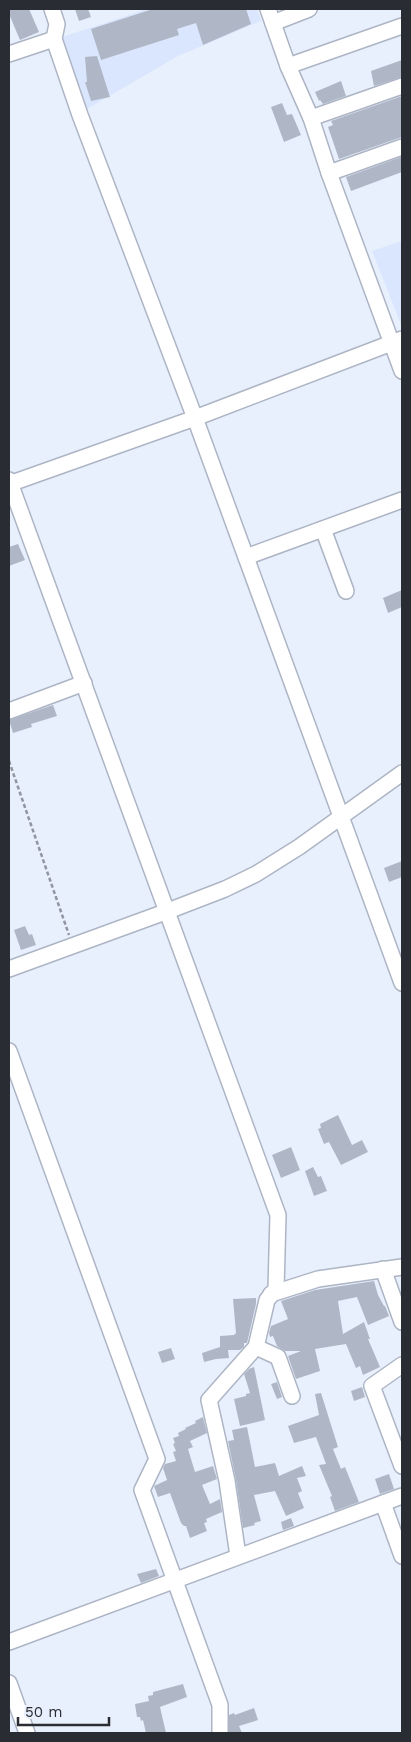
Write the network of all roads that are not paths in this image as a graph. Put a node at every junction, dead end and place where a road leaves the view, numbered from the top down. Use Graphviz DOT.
graph roads {
  1 [pos="52,9"];
  2 [pos="310,9"];
  3 [pos="271,16"];
  4 [pos="402,26"];
  5 [pos="54,39"];
  6 [pos="9,54"];
  7 [pos="288,66"];
  8 [pos="402,86"];
  9 [pos="311,118"];
  10 [pos="402,147"];
  11 [pos="330,173"];
  12 [pos="397,341"];
  13 [pos="402,371"];
  14 [pos="195,418"];
  15 [pos="9,482"];
  16 [pos="401,503"];
  17 [pos="323,529"];
  18 [pos="246,557"];
  19 [pos="346,591"];
  20 [pos="84,683"];
  21 [pos="9,711"];
  22 [pos="402,773"];
  23 [pos="342,816"];
  24 [pos="168,911"];
  25 [pos="9,969"];
  26 [pos="402,983"];
  27 [pos="9,1051"];
  28 [pos="402,1267"];
  29 [pos="383,1269"];
  30 [pos="271,1294"];
  31 [pos="402,1322"];
  32 [pos="256,1347"];
  33 [pos="402,1366"];
  34 [pos="292,1396"];
  35 [pos="402,1466"];
  36 [pos="402,1496"];
  37 [pos="383,1503"];
  38 [pos="238,1556"];
  39 [pos="402,1556"];
  40 [pos="174,1580"];
  41 [pos="9,1642"];
  42 [pos="9,1682"];
  43 [pos="27,1733"];
  44 [pos="220,1733"];
  1 -- 5 [label="street"];
  2 -- 3 [label="street"];
  3 -- 7 [label="street"];
  4 -- 7 [label="street"];
  5 -- 6 [label="street"];
  5 -- 14 [label="street"];
  7 -- 9 [label="street"];
  8 -- 9 [label="street"];
  9 -- 11 [label="street"];
  10 -- 11 [label="street"];
  11 -- 12 [label="street"];
  12 -- 13 [label="street"];
  12 -- 14 [label="street"];
  14 -- 15 [label="street"];
  14 -- 18 [label="street"];
  15 -- 20 [label="street"];
  16 -- 17 [label="street"];
  17 -- 18 [label="street"];
  17 -- 19 [label="street"];
  18 -- 23 [label="street"];
  20 -- 21 [label="street"];
  20 -- 24 [label="street"];
  22 -- 23 [label="street"];
  23 -- 24 [label="street"];
  23 -- 26 [label="street"];
  24 -- 25 [label="street"];
  24 -- 30 [label="street"];
  27 -- 40 [label="street"];
  28 -- 29 [label="street"];
  29 -- 30 [label="street"];
  29 -- 31 [label="street"];
  30 -- 32 [label="street"];
  32 -- 34 [label="street"];
  32 -- 38 [label="street"];
  33 -- 35 [label="street"];
  36 -- 37 [label="street"];
  37 -- 38 [label="street"];
  37 -- 39 [label="street"];
  38 -- 40 [label="street"];
  40 -- 41 [label="street"];
  40 -- 44 [label="street"];
  42 -- 43 [label="street"];
}
